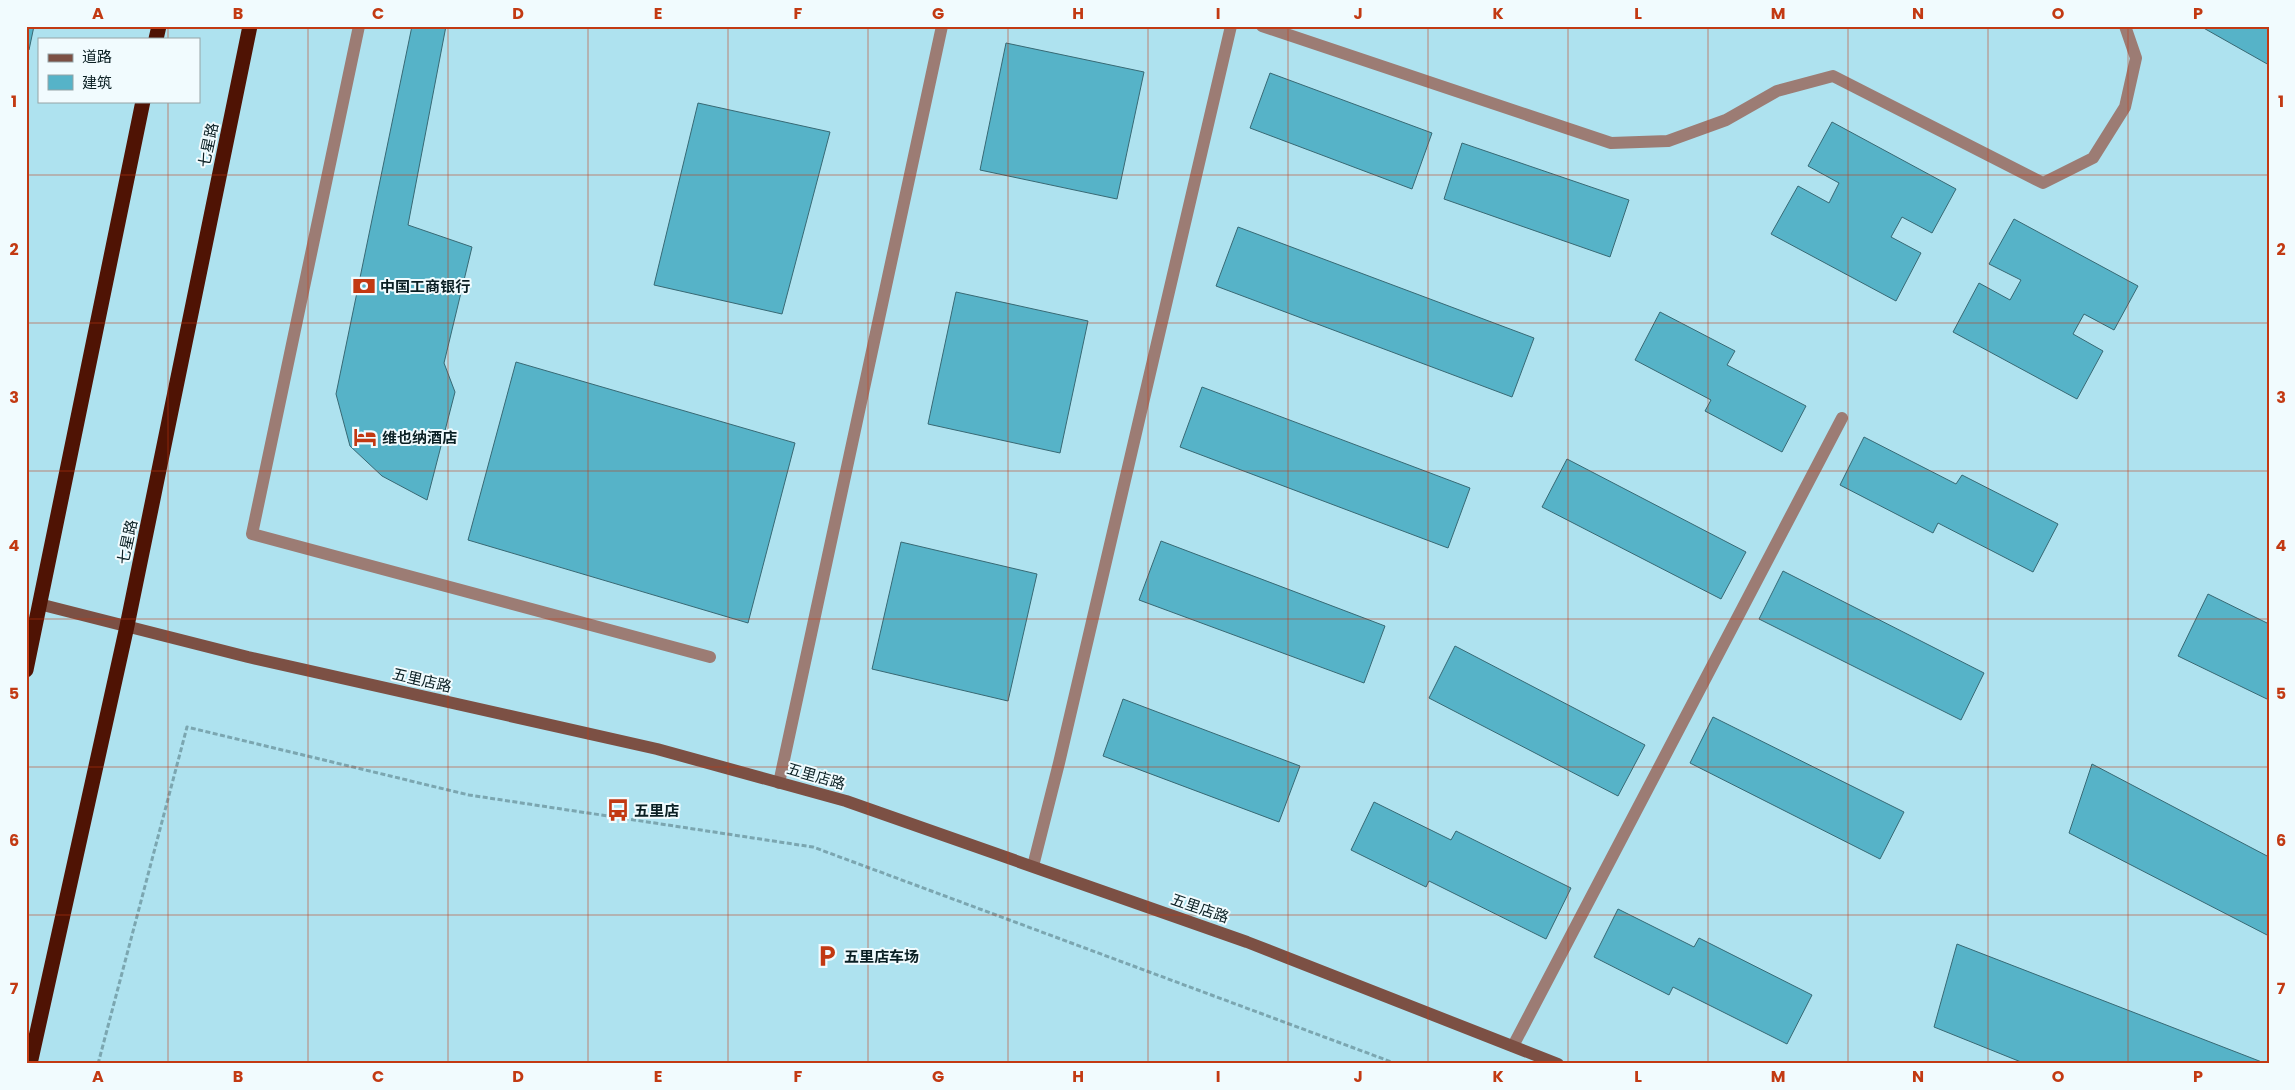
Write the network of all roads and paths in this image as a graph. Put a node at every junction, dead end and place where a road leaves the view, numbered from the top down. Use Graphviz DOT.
graph roads {
  1 [pos="250,26"];
  2 [pos="359,26"];
  3 [pos="942,26"];
  4 [pos="1231,26"];
  5 [pos="1262,26"];
  6 [pos="2125,26"];
  7 [pos="143,102"];
  8 [pos="1842,418"];
  9 [pos="40,604"];
  10 [pos="128,626"];
  11 [pos="710,657"];
  12 [pos="26,670"];
  13 [pos="779,783"];
  14 [pos="1033,866"];
  15 [pos="1513,1046"];
  16 [pos="30,1064"];
  17 [pos="98,1064"];
  18 [pos="1397,1064"];
  19 [pos="1558,1064"];
  1 -- 10 [label="highway, 七星路"];
  2 -- 11 [label="street"];
  3 -- 13 [label="street"];
  4 -- 14 [label="street"];
  5 -- 6 [label="street"];
  7 -- 9 [label="highway"];
  8 -- 15 [label="street"];
  9 -- 10 [label="main road, 五里店路"];
  9 -- 12 [label="highway"];
  10 -- 13 [label="main road, 五里店路"];
  10 -- 16 [label="highway, 七星路"];
  13 -- 14 [label="main road, 五里店路"];
  14 -- 15 [label="main road, 五里店路"];
  15 -- 19 [label="main road, 五里店路"];
  17 -- 18 [label="path"];
}
